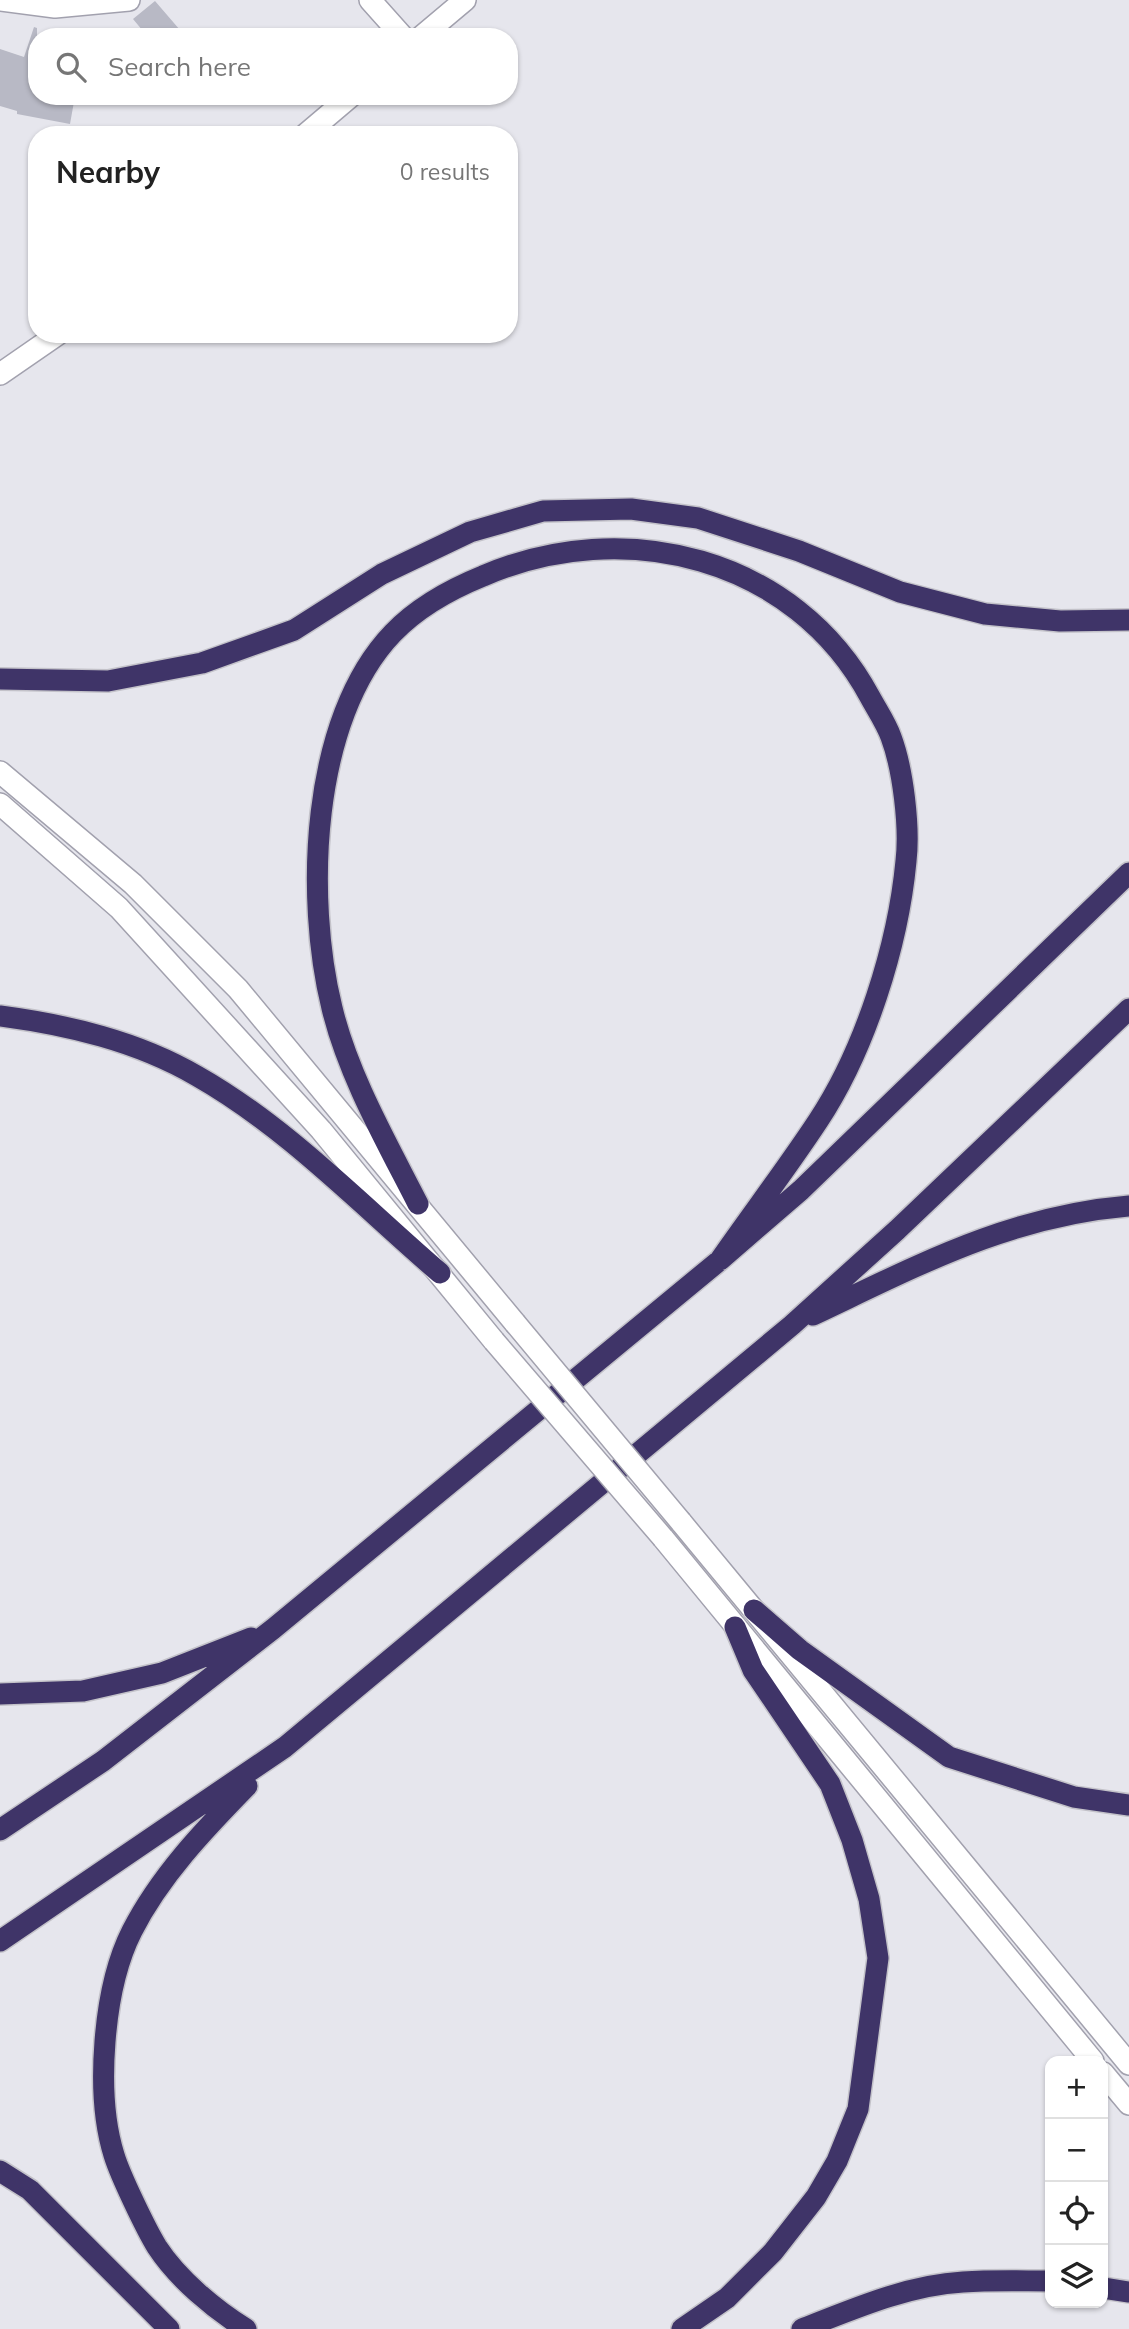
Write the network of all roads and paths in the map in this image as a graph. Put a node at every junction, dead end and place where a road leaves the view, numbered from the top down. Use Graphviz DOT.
graph roads {
  1 [pos="0,0"];
  2 [pos="129,0"];
  3 [pos="370,0"];
  4 [pos="465,0"];
  5 [pos="395,28"];
  6 [pos="432,28"];
  7 [pos="340,105"];
  8 [pos="316,126"];
  9 [pos="45,343"];
  10 [pos="0,374"];
  11 [pos="1129,620"];
  12 [pos="0,679"];
  13 [pos="0,772"];
  14 [pos="0,804"];
  15 [pos="1129,873"];
  16 [pos="1129,1009"];
  17 [pos="0,1016"];
  18 [pos="418,1204"];
  19 [pos="1129,1206"];
  20 [pos="720,1259"];
  21 [pos="440,1273"];
  22 [pos="792,1325"];
  23 [pos="754,1610"];
  24 [pos="735,1627"];
  25 [pos="273,1629"];
  26 [pos="0,1694"];
  27 [pos="285,1747"];
  28 [pos="1129,1804"];
  29 [pos="0,1830"];
  30 [pos="0,1941"];
  31 [pos="1089,2056"];
  32 [pos="1129,2064"];
  33 [pos="1108,2079"];
  34 [pos="1129,2104"];
  35 [pos="0,2171"];
  36 [pos="1045,2281"];
  37 [pos="1108,2289"];
  38 [pos="1129,2292"];
  39 [pos="169,2329"];
  40 [pos="246,2329"];
  41 [pos="682,2329"];
  42 [pos="802,2329"];
  1 -- 2 [label="street"];
  3 -- 5 [label="street"];
  4 -- 6 [label="street"];
  7 -- 8 [label="street"];
  9 -- 10 [label="street"];
  11 -- 12 [label="highway"];
  13 -- 18 [label="street"];
  14 -- 21 [label="street"];
  15 -- 20 [label="highway"];
  16 -- 22 [label="highway"];
  17 -- 21 [label="highway"];
  18 -- 20 [label="highway"];
  18 -- 23 [label="street, bridge"];
  19 -- 22 [label="highway"];
  20 -- 25 [label="highway"];
  21 -- 24 [label="street, bridge"];
  22 -- 27 [label="highway"];
  23 -- 28 [label="highway"];
  23 -- 32 [label="street"];
  24 -- 31 [label="street"];
  24 -- 41 [label="highway"];
  25 -- 26 [label="highway"];
  25 -- 29 [label="highway"];
  27 -- 30 [label="highway"];
  27 -- 40 [label="highway"];
  33 -- 34 [label="street"];
  35 -- 39 [label="highway"];
  36 -- 42 [label="highway"];
  37 -- 38 [label="highway"];
}
